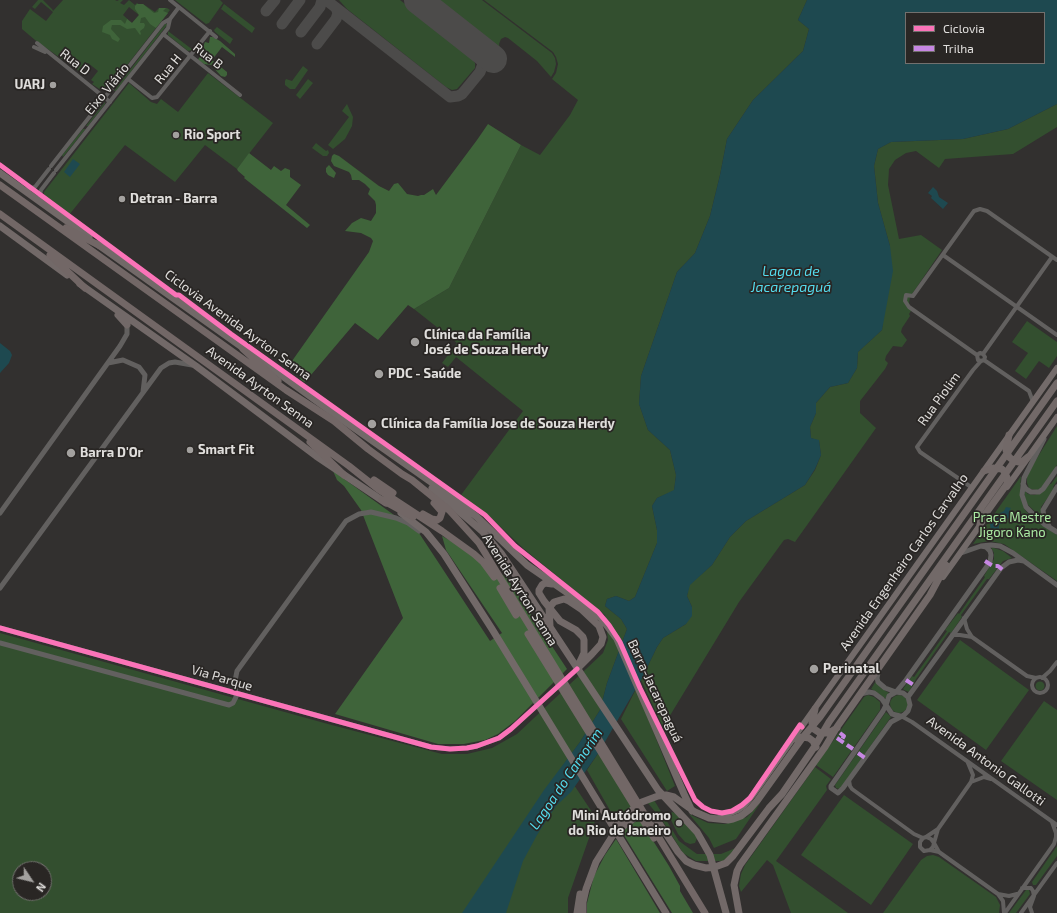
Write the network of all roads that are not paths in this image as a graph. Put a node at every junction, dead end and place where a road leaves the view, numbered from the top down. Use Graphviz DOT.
graph roads {
  1 [pos="170,0"];
  2 [pos="180,7"];
  3 [pos="170,19"];
  4 [pos="210,31"];
  5 [pos="163,34"];
  6 [pos="216,36"];
  7 [pos="35,45"];
  8 [pos="192,56"];
  9 [pos="128,79"];
  10 [pos="110,90"];
  11 [pos="115,95"];
  12 [pos="240,95"];
  13 [pos="104,98"];
  14 [pos="110,102"];
  15 [pos="0,173"];
  16 [pos="0,185"];
  17 [pos="37,185"];
  18 [pos="42,188"];
  19 [pos="24,190"];
  20 [pos="39,202"];
  21 [pos="0,214"];
  22 [pos="48,220"];
  23 [pos="0,226"];
  24 [pos="39,243"];
  25 [pos="102,247"];
  26 [pos="943,255"];
  27 [pos="1052,257"];
  28 [pos="1057,260"];
  29 [pos="85,288"];
  30 [pos="110,306"];
  31 [pos="1017,307"];
  32 [pos="127,325"];
  33 [pos="1057,335"];
  34 [pos="243,349"];
  35 [pos="977,354"];
  36 [pos="983,354"];
  37 [pos="982,361"];
  38 [pos="108,363"];
  39 [pos="196,366"];
  40 [pos="1057,368"];
  41 [pos="1057,383"];
  42 [pos="286,390"];
  43 [pos="143,393"];
  44 [pos="1057,401"];
  45 [pos="1033,402"];
  46 [pos="1057,417"];
  47 [pos="1050,427"];
  48 [pos="300,431"];
  49 [pos="1009,435"];
  50 [pos="1007,454"];
  51 [pos="1028,457"];
  52 [pos="1014,461"];
  53 [pos="349,466"];
  54 [pos="997,468"];
  55 [pos="1057,469"];
  56 [pos="984,471"];
  57 [pos="1005,473"];
  58 [pos="402,474"];
  59 [pos="344,475"];
  60 [pos="419,475"];
  61 [pos="1023,484"];
  62 [pos="971,487"];
  63 [pos="1057,487"];
  64 [pos="382,500"];
  65 [pos="0,512"];
  66 [pos="980,524"];
  67 [pos="1049,526"];
  68 [pos="442,531"];
  69 [pos="1057,532"];
  70 [pos="434,542"];
  71 [pos="956,543"];
  72 [pos="981,546"];
  73 [pos="960,553"];
  74 [pos="1024,561"];
  75 [pos="497,578"];
  76 [pos="7,580"];
  77 [pos="0,582"];
  78 [pos="1057,585"];
  79 [pos="560,587"];
  80 [pos="0,588"];
  81 [pos="930,595"];
  82 [pos="964,618"];
  83 [pos="1,627"];
  84 [pos="550,628"];
  85 [pos="952,635"];
  86 [pos="972,638"];
  87 [pos="0,644"];
  88 [pos="895,645"];
  89 [pos="1057,662"];
  90 [pos="879,667"];
  91 [pos="577,669"];
  92 [pos="1050,671"];
  93 [pos="1027,676"];
  94 [pos="861,677"];
  95 [pos="1036,678"];
  96 [pos="1042,678"];
  97 [pos="1048,683"];
  98 [pos="1032,684"];
  99 [pos="235,685"];
  100 [pos="230,691"];
  101 [pos="896,692"];
  102 [pos="237,693"];
  103 [pos="860,694"];
  104 [pos="245,696"];
  105 [pos="908,697"];
  106 [pos="235,700"];
  107 [pos="886,705"];
  108 [pos="815,709"];
  109 [pos="900,716"];
  110 [pos="812,725"];
  111 [pos="837,727"];
  112 [pos="822,733"];
  113 [pos="802,737"];
  114 [pos="794,739"];
  115 [pos="816,746"];
  116 [pos="967,761"];
  117 [pos="802,778"];
  118 [pos="849,780"];
  119 [pos="993,780"];
  120 [pos="971,782"];
  121 [pos="692,811"];
  122 [pos="719,818"];
  123 [pos="1052,822"];
  124 [pos="1057,825"];
  125 [pos="938,829"];
  126 [pos="764,831"];
  127 [pos="925,838"];
  128 [pos="934,843"];
  129 [pos="930,850"];
  130 [pos="939,852"];
  131 [pos="1057,863"];
  132 [pos="714,867"];
  133 [pos="1022,888"];
  134 [pos="1019,893"];
  135 [pos="998,894"];
  136 [pos="693,896"];
  137 [pos="1034,896"];
  138 [pos="577,913"];
  139 [pos="583,913"];
  140 [pos="666,913"];
  141 [pos="700,913"];
  142 [pos="705,913"];
  143 [pos="726,913"];
  144 [pos="739,913"];
  145 [pos="1004,913"];
  146 [pos="1021,913"];
  147 [pos="1032,913"];
  1 -- 2 [label="street"];
  2 -- 3 [label="street, Eixo Viário"];
  2 -- 4 [label="street"];
  3 -- 5 [label="street, Eixo Viário"];
  3 -- 10 [label="street, Eixo Viário"];
  4 -- 6 [label="street"];
  4 -- 8 [label="street, Rua H"];
  5 -- 8 [label="street, Rua B"];
  5 -- 9 [label="street, Eixo Viário"];
  7 -- 13 [label="street, Rua D"];
  8 -- 9 [label="street, Rua H"];
  8 -- 12 [label="street, Rua B"];
  9 -- 11 [label="street, Eixo Viário"];
  10 -- 11 [label="street"];
  10 -- 13 [label="street, Eixo Viário"];
  11 -- 14 [label="street, Eixo Viário"];
  13 -- 14 [label="street, Rua D"];
  13 -- 17 [label="street, Eixo Viário"];
  14 -- 18 [label="street, Eixo Viário"];
  15 -- 19 [label="highway, Avenida Ayrton Senna"];
  16 -- 22 [label="highway, Avenida Ayrton Senna"];
  17 -- 18 [label="street"];
  17 -- 19 [label="street"];
  18 -- 20 [label="street, Eixo Viário"];
  19 -- 20 [label="highway, Avenida Ayrton Senna"];
  20 -- 25 [label="highway, Avenida Ayrton Senna"];
  21 -- 24 [label="highway, Avenida Ayrton Senna"];
  22 -- 25 [label="highway"];
  22 -- 42 [label="highway, Avenida Ayrton Senna"];
  23 -- 29 [label="highway, Avenida Ayrton Senna"];
  24 -- 29 [label="highway"];
  24 -- 48 [label="highway, Avenida Ayrton Senna"];
  25 -- 34 [label="highway, Avenida Ayrton Senna"];
  26 -- 27 [label="street"];
  26 -- 31 [label="street"];
  26 -- 35 [label="street"];
  27 -- 28 [label="street"];
  27 -- 31 [label="street"];
  29 -- 30 [label="highway, Avenida Ayrton Senna"];
  30 -- 32 [label="highway"];
  30 -- 39 [label="highway, Avenida Ayrton Senna"];
  31 -- 33 [label="street"];
  31 -- 36 [label="street"];
  32 -- 38 [label="street"];
  34 -- 42 [label="highway"];
  34 -- 60 [label="highway, Avenida Ayrton Senna"];
  35 -- 36 [label="street"];
  35 -- 37 [label="street"];
  36 -- 37 [label="street"];
  37 -- 45 [label="street"];
  37 -- 62 [label="street, Rua Piolim"];
  38 -- 43 [label="street"];
  38 -- 65 [label="street"];
  39 -- 43 [label="street"];
  39 -- 59 [label="highway, Avenida Ayrton Senna"];
  40 -- 45 [label="main road, Avenida Engenheiro Carlos Carvalho"];
  41 -- 50 [label="highway, Avenida Engenheiro Carlos Carvalho"];
  42 -- 58 [label="highway, Avenida Ayrton Senna"];
  43 -- 76 [label="street"];
  44 -- 52 [label="highway"];
  45 -- 49 [label="main road, Avenida Engenheiro Carlos Carvalho"];
  46 -- 47 [label="main road"];
  47 -- 51 [label="main road"];
  47 -- 61 [label="street"];
  48 -- 53 [label="highway, Avenida Ayrton Senna"];
  48 -- 59 [label="highway"];
  49 -- 50 [label="highway"];
  49 -- 56 [label="main road, Avenida Engenheiro Carlos Carvalho"];
  50 -- 52 [label="highway"];
  50 -- 54 [label="highway, Avenida Engenheiro Carlos Carvalho"];
  51 -- 52 [label="highway"];
  51 -- 66 [label="main road"];
  52 -- 57 [label="highway"];
  53 -- 58 [label="highway"];
  53 -- 68 [label="highway, Avenida Ayrton Senna"];
  54 -- 56 [label="highway"];
  54 -- 57 [label="highway"];
  54 -- 110 [label="highway, Avenida Engenheiro Carlos Carvalho"];
  55 -- 61 [label="street"];
  56 -- 62 [label="main road, Avenida Engenheiro Carlos Carvalho"];
  57 -- 66 [label="highway"];
  57 -- 71 [label="highway"];
  58 -- 75 [label="highway, Avenida Ayrton Senna"];
  59 -- 64 [label="highway, Avenida Ayrton Senna"];
  60 -- 79 [label="highway, Avenida Ayrton Senna"];
  60 -- 84 [label="highway, Avenida Ayrton Senna"];
  61 -- 67 [label="street"];
  62 -- 108 [label="main road, Avenida Engenheiro Carlos Carvalho"];
  63 -- 67 [label="street"];
  64 -- 68 [label="highway"];
  64 -- 70 [label="highway, Avenida Ayrton Senna"];
  66 -- 73 [label="main road"];
  67 -- 69 [label="street"];
  68 -- 75 [label="highway, Avenida Ayrton Senna"];
  70 -- 99 [label="street"];
  70 -- 140 [label="highway, Avenida Ayrton Senna"];
  71 -- 81 [label="highway"];
  71 -- 94 [label="highway"];
  72 -- 73 [label="street"];
  72 -- 74 [label="street"];
  72 -- 101 [label="street"];
  73 -- 81 [label="main road"];
  74 -- 78 [label="street"];
  74 -- 82 [label="street"];
  75 -- 136 [label="highway, Avenida Ayrton Senna"];
  76 -- 77 [label="street"];
  76 -- 80 [label="street"];
  79 -- 91 [label="highway"];
  79 -- 121 [label="highway, Avenida Ayrton Senna"];
  81 -- 88 [label="highway"];
  82 -- 85 [label="street"];
  82 -- 86 [label="street"];
  83 -- 100 [label="street, Via Parque"];
  84 -- 91 [label="highway"];
  84 -- 143 [label="highway, Avenida Ayrton Senna"];
  85 -- 86 [label="street"];
  85 -- 105 [label="street"];
  86 -- 93 [label="street"];
  87 -- 106 [label="street, Via Parque"];
  88 -- 90 [label="highway"];
  88 -- 94 [label="highway"];
  89 -- 92 [label="street"];
  90 -- 101 [label="street"];
  90 -- 103 [label="highway"];
  91 -- 104 [label="street, Via Parque"];
  92 -- 96 [label="street"];
  92 -- 97 [label="street"];
  93 -- 95 [label="street"];
  93 -- 98 [label="street"];
  94 -- 112 [label="highway"];
  95 -- 96 [label="street"];
  95 -- 98 [label="street"];
  96 -- 97 [label="street"];
  97 -- 98 [label="street"];
  99 -- 102 [label="street"];
  99 -- 104 [label="street"];
  100 -- 102 [label="street, Via Parque"];
  100 -- 106 [label="street"];
  101 -- 105 [label="street"];
  101 -- 107 [label="street"];
  102 -- 104 [label="street, Via Parque"];
  102 -- 106 [label="street, Via Parque"];
  103 -- 107 [label="street"];
  103 -- 111 [label="highway"];
  105 -- 109 [label="street"];
  107 -- 109 [label="street"];
  107 -- 118 [label="street"];
  108 -- 110 [label="highway"];
  108 -- 114 [label="main road, Avenida Engenheiro Carlos Carvalho"];
  109 -- 116 [label="street, Avenida Antonio Gallotti"];
  109 -- 118 [label="street"];
  110 -- 112 [label="highway"];
  110 -- 113 [label="highway, Avenida Engenheiro Carlos Carvalho"];
  111 -- 112 [label="highway"];
  111 -- 117 [label="highway"];
  112 -- 115 [label="highway"];
  113 -- 114 [label="highway"];
  113 -- 115 [label="highway"];
  113 -- 122 [label="highway"];
  114 -- 122 [label="main road, Avenida Engenheiro Carlos Carvalho"];
  115 -- 117 [label="highway"];
  115 -- 132 [label="highway"];
  116 -- 119 [label="street, Avenida Antonio Gallotti"];
  116 -- 120 [label="street"];
  117 -- 126 [label="highway"];
  118 -- 127 [label="street"];
  119 -- 120 [label="street"];
  119 -- 123 [label="street, Avenida Antonio Gallotti"];
  120 -- 125 [label="street"];
  121 -- 122 [label="highway"];
  121 -- 138 [label="highway"];
  123 -- 124 [label="street, Avenida Antonio Gallotti"];
  123 -- 133 [label="street"];
  125 -- 127 [label="street"];
  125 -- 128 [label="street"];
  126 -- 132 [label="highway"];
  126 -- 144 [label="highway"];
  127 -- 128 [label="street"];
  127 -- 129 [label="street"];
  128 -- 129 [label="street"];
  128 -- 130 [label="street"];
  129 -- 130 [label="street"];
  130 -- 135 [label="street"];
  131 -- 137 [label="street"];
  132 -- 139 [label="highway"];
  133 -- 134 [label="street"];
  133 -- 137 [label="street"];
  134 -- 135 [label="street"];
  134 -- 145 [label="street"];
  135 -- 145 [label="street"];
  136 -- 141 [label="highway, Avenida Ayrton Senna"];
  136 -- 142 [label="highway, Avenida Ayrton Senna"];
  137 -- 146 [label="street"];
  137 -- 147 [label="street"];
}
